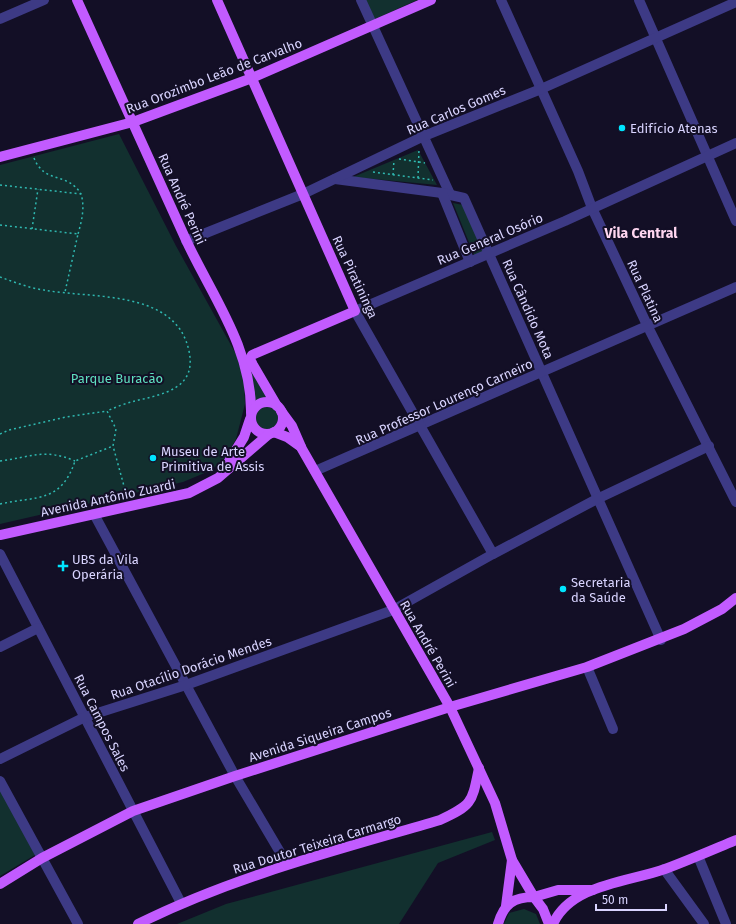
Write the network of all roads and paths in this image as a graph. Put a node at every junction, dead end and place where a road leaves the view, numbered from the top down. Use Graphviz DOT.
graph roads {
  1 [pos="44,0"];
  2 [pos="77,0"];
  3 [pos="217,0"];
  4 [pos="360,0"];
  5 [pos="431,0"];
  6 [pos="501,0"];
  7 [pos="638,0"];
  8 [pos="736,2"];
  9 [pos="0,19"];
  10 [pos="372,27"];
  11 [pos="654,38"];
  12 [pos="252,78"];
  13 [pos="541,89"];
  14 [pos="133,122"];
  15 [pos="421,137"];
  16 [pos="736,143"];
  17 [pos="30,149"];
  18 [pos="706,156"];
  19 [pos="0,157"];
  20 [pos="382,157"];
  21 [pos="395,159"];
  22 [pos="418,162"];
  23 [pos="437,164"];
  24 [pos="356,169"];
  25 [pos="393,174"];
  26 [pos="418,178"];
  27 [pos="335,179"];
  28 [pos="445,182"];
  29 [pos="0,185"];
  30 [pos="392,186"];
  31 [pos="38,189"];
  32 [pos="417,190"];
  33 [pos="446,193"];
  34 [pos="81,194"];
  35 [pos="303,194"];
  36 [pos="592,208"];
  37 [pos="736,221"];
  38 [pos="0,225"];
  39 [pos="32,229"];
  40 [pos="78,234"];
  41 [pos="186,241"];
  42 [pos="489,253"];
  43 [pos="470,262"];
  44 [pos="0,277"];
  45 [pos="736,287"];
  46 [pos="65,292"];
  47 [pos="355,311"];
  48 [pos="648,327"];
  49 [pos="252,355"];
  50 [pos="543,373"];
  51 [pos="279,408"];
  52 [pos="107,410"];
  53 [pos="251,416"];
  54 [pos="420,427"];
  55 [pos="272,433"];
  56 [pos="0,434"];
  57 [pos="113,446"];
  58 [pos="709,446"];
  59 [pos="302,449"];
  60 [pos="0,461"];
  61 [pos="75,461"];
  62 [pos="315,471"];
  63 [pos="218,478"];
  64 [pos="597,499"];
  65 [pos="736,502"];
  66 [pos="0,504"];
  67 [pos="129,506"];
  68 [pos="94,514"];
  69 [pos="0,535"];
  70 [pos="0,554"];
  71 [pos="493,554"];
  72 [pos="736,598"];
  73 [pos="393,610"];
  74 [pos="38,628"];
  75 [pos="661,640"];
  76 [pos="0,647"];
  77 [pos="588,667"];
  78 [pos="186,684"];
  79 [pos="450,707"];
  80 [pos="86,717"];
  81 [pos="613,729"];
  82 [pos="0,759"];
  83 [pos="480,768"];
  84 [pos="235,776"];
  85 [pos="0,781"];
  86 [pos="133,811"];
  87 [pos="736,840"];
  88 [pos="698,856"];
  89 [pos="42,858"];
  90 [pos="512,860"];
  91 [pos="287,864"];
  92 [pos="664,869"];
  93 [pos="0,884"];
  94 [pos="593,890"];
  95 [pos="534,897"];
  96 [pos="182,902"];
  97 [pos="506,906"];
  98 [pos="78,924"];
  99 [pos="138,924"];
  100 [pos="498,924"];
  101 [pos="549,924"];
  102 [pos="553,924"];
  103 [pos="704,924"];
  104 [pos="726,924"];
  1 -- 9 [label="street"];
  2 -- 14 [label="main road, Rua André Perini"];
  3 -- 12 [label="main road, Rua Piratininga"];
  4 -- 10 [label="street"];
  5 -- 10 [label="main road, Rua Orozimbo Leão de Carvalho"];
  6 -- 13 [label="street, Rua Platina"];
  7 -- 11 [label="street"];
  8 -- 11 [label="street, Rua Carlos Gomes"];
  10 -- 12 [label="main road, Rua Orozimbo Leão de Carvalho"];
  10 -- 15 [label="street"];
  11 -- 13 [label="street, Rua Carlos Gomes"];
  11 -- 18 [label="street"];
  12 -- 14 [label="main road, Rua Orozimbo Leão de Carvalho"];
  12 -- 35 [label="main road, Rua Piratininga"];
  13 -- 15 [label="street, Rua Carlos Gomes"];
  13 -- 36 [label="street, Rua Platina"];
  14 -- 17 [label="main road, Rua Orozimbo Leão de Carvalho"];
  14 -- 41 [label="main road, Rua André Perini"];
  15 -- 20 [label="street, Rua Carlos Gomes"];
  15 -- 22 [label="path"];
  15 -- 23 [label="street"];
  16 -- 18 [label="street, Rua General Osório"];
  17 -- 19 [label="main road, Rua Orozimbo Leão de Carvalho"];
  17 -- 34 [label="path"];
  18 -- 36 [label="street, Rua General Osório"];
  18 -- 37 [label="street"];
  20 -- 21 [label="path"];
  20 -- 24 [label="street, Rua Carlos Gomes"];
  21 -- 22 [label="path"];
  21 -- 25 [label="path"];
  22 -- 23 [label="path"];
  22 -- 26 [label="path"];
  23 -- 28 [label="street"];
  24 -- 25 [label="path"];
  24 -- 27 [label="street, Rua Carlos Gomes"];
  25 -- 26 [label="path"];
  25 -- 30 [label="path"];
  26 -- 28 [label="path"];
  26 -- 32 [label="path"];
  27 -- 30 [label="street"];
  27 -- 35 [label="street, Rua Carlos Gomes"];
  28 -- 33 [label="street"];
  29 -- 31 [label="path"];
  30 -- 32 [label="street"];
  31 -- 34 [label="path"];
  31 -- 39 [label="path"];
  32 -- 33 [label="street"];
  33 -- 42 [label="street, Rua Cândido Mota"];
  33 -- 43 [label="street"];
  34 -- 40 [label="path"];
  35 -- 41 [label="street, Rua Carlos Gomes"];
  35 -- 47 [label="main road, Rua Piratininga"];
  36 -- 42 [label="street, Rua General Osório"];
  36 -- 48 [label="street, Rua Platina"];
  38 -- 39 [label="path"];
  39 -- 40 [label="path"];
  40 -- 46 [label="path"];
  41 -- 53 [label="main road, Rua André Perini"];
  42 -- 43 [label="street, Rua General Osório"];
  42 -- 50 [label="street, Rua Cândido Mota"];
  43 -- 47 [label="street, Rua General Osório"];
  44 -- 46 [label="path"];
  45 -- 48 [label="street, Rua Professor Lourenço Carneiro"];
  46 -- 52 [label="path"];
  47 -- 49 [label="main road, Rua General Osório"];
  47 -- 54 [label="street, Rua Piratininga"];
  48 -- 50 [label="street, Rua Professor Lourenço Carneiro"];
  48 -- 58 [label="street, Rua Platina"];
  49 -- 51 [label="main road, Rua André Perini"];
  50 -- 54 [label="street, Rua Professor Lourenço Carneiro"];
  50 -- 64 [label="street, Rua Cândido Mota"];
  51 -- 53 [label="main road"];
  51 -- 55 [label="main road"];
  51 -- 59 [label="main road, Rua André Perini"];
  52 -- 56 [label="path"];
  52 -- 57 [label="path"];
  53 -- 55 [label="main road"];
  53 -- 63 [label="main road"];
  54 -- 62 [label="street, Rua Professor Lourenço Carneiro"];
  54 -- 71 [label="street, Rua Piratininga"];
  55 -- 59 [label="main road, Rua André Perini"];
  55 -- 63 [label="main road, Avenida Antônio Zuardi"];
  57 -- 61 [label="path"];
  57 -- 67 [label="path"];
  58 -- 64 [label="street, Rua Otacílio Dorácio Mendes"];
  58 -- 65 [label="street, Rua Platina"];
  59 -- 62 [label="main road, Rua André Perini"];
  60 -- 61 [label="path"];
  61 -- 66 [label="path"];
  62 -- 73 [label="main road, Rua André Perini"];
  63 -- 67 [label="main road, Avenida Antônio Zuardi"];
  64 -- 71 [label="street, Rua Otacílio Dorácio Mendes"];
  64 -- 75 [label="street, Rua Cândido Mota"];
  67 -- 68 [label="main road, Avenida Antônio Zuardi"];
  68 -- 69 [label="main road, Avenida Antônio Zuardi"];
  68 -- 78 [label="street"];
  70 -- 74 [label="street, Rua Campos Sales"];
  71 -- 73 [label="street, Rua Otacílio Dorácio Mendes"];
  72 -- 75 [label="main road, Avenida Siqueira Campos"];
  73 -- 78 [label="street, Rua Otacílio Dorácio Mendes"];
  73 -- 79 [label="main road, Rua André Perini"];
  74 -- 76 [label="street"];
  74 -- 80 [label="street, Rua Campos Sales"];
  75 -- 77 [label="main road, Avenida Siqueira Campos"];
  77 -- 79 [label="main road, Avenida Siqueira Campos"];
  77 -- 81 [label="street"];
  78 -- 80 [label="street, Rua Otacílio Dorácio Mendes"];
  78 -- 84 [label="street"];
  79 -- 83 [label="main road, Rua André Perini"];
  79 -- 84 [label="main road, Avenida Siqueira Campos"];
  80 -- 82 [label="street, Rua Otacílio Dorácio Mendes"];
  80 -- 86 [label="street, Rua Campos Sales"];
  83 -- 90 [label="main road, Rua André Perini"];
  83 -- 91 [label="main road, Rua Doutor Teixeira Carmargo"];
  84 -- 86 [label="main road, Avenida Siqueira Campos"];
  84 -- 91 [label="street"];
  85 -- 89 [label="street"];
  86 -- 89 [label="main road, Avenida Siqueira Campos"];
  86 -- 96 [label="street, Rua Campos Sales"];
  87 -- 88 [label="main road"];
  88 -- 92 [label="main road"];
  88 -- 104 [label="street"];
  89 -- 93 [label="main road, Avenida Siqueira Campos"];
  89 -- 98 [label="street"];
  90 -- 95 [label="main road, Rua André Perini"];
  90 -- 97 [label="main road, Rua André Perini"];
  91 -- 96 [label="main road, Rua Doutor Teixeira Carmargo"];
  92 -- 94 [label="main road"];
  92 -- 103 [label="street"];
  94 -- 95 [label="main road"];
  94 -- 102 [label="main road"];
  95 -- 97 [label="main road"];
  95 -- 101 [label="main road, Rua André Perini"];
  96 -- 99 [label="main road, Rua Doutor Teixeira Carmargo"];
  97 -- 100 [label="main road, Rua André Perini"];
}
